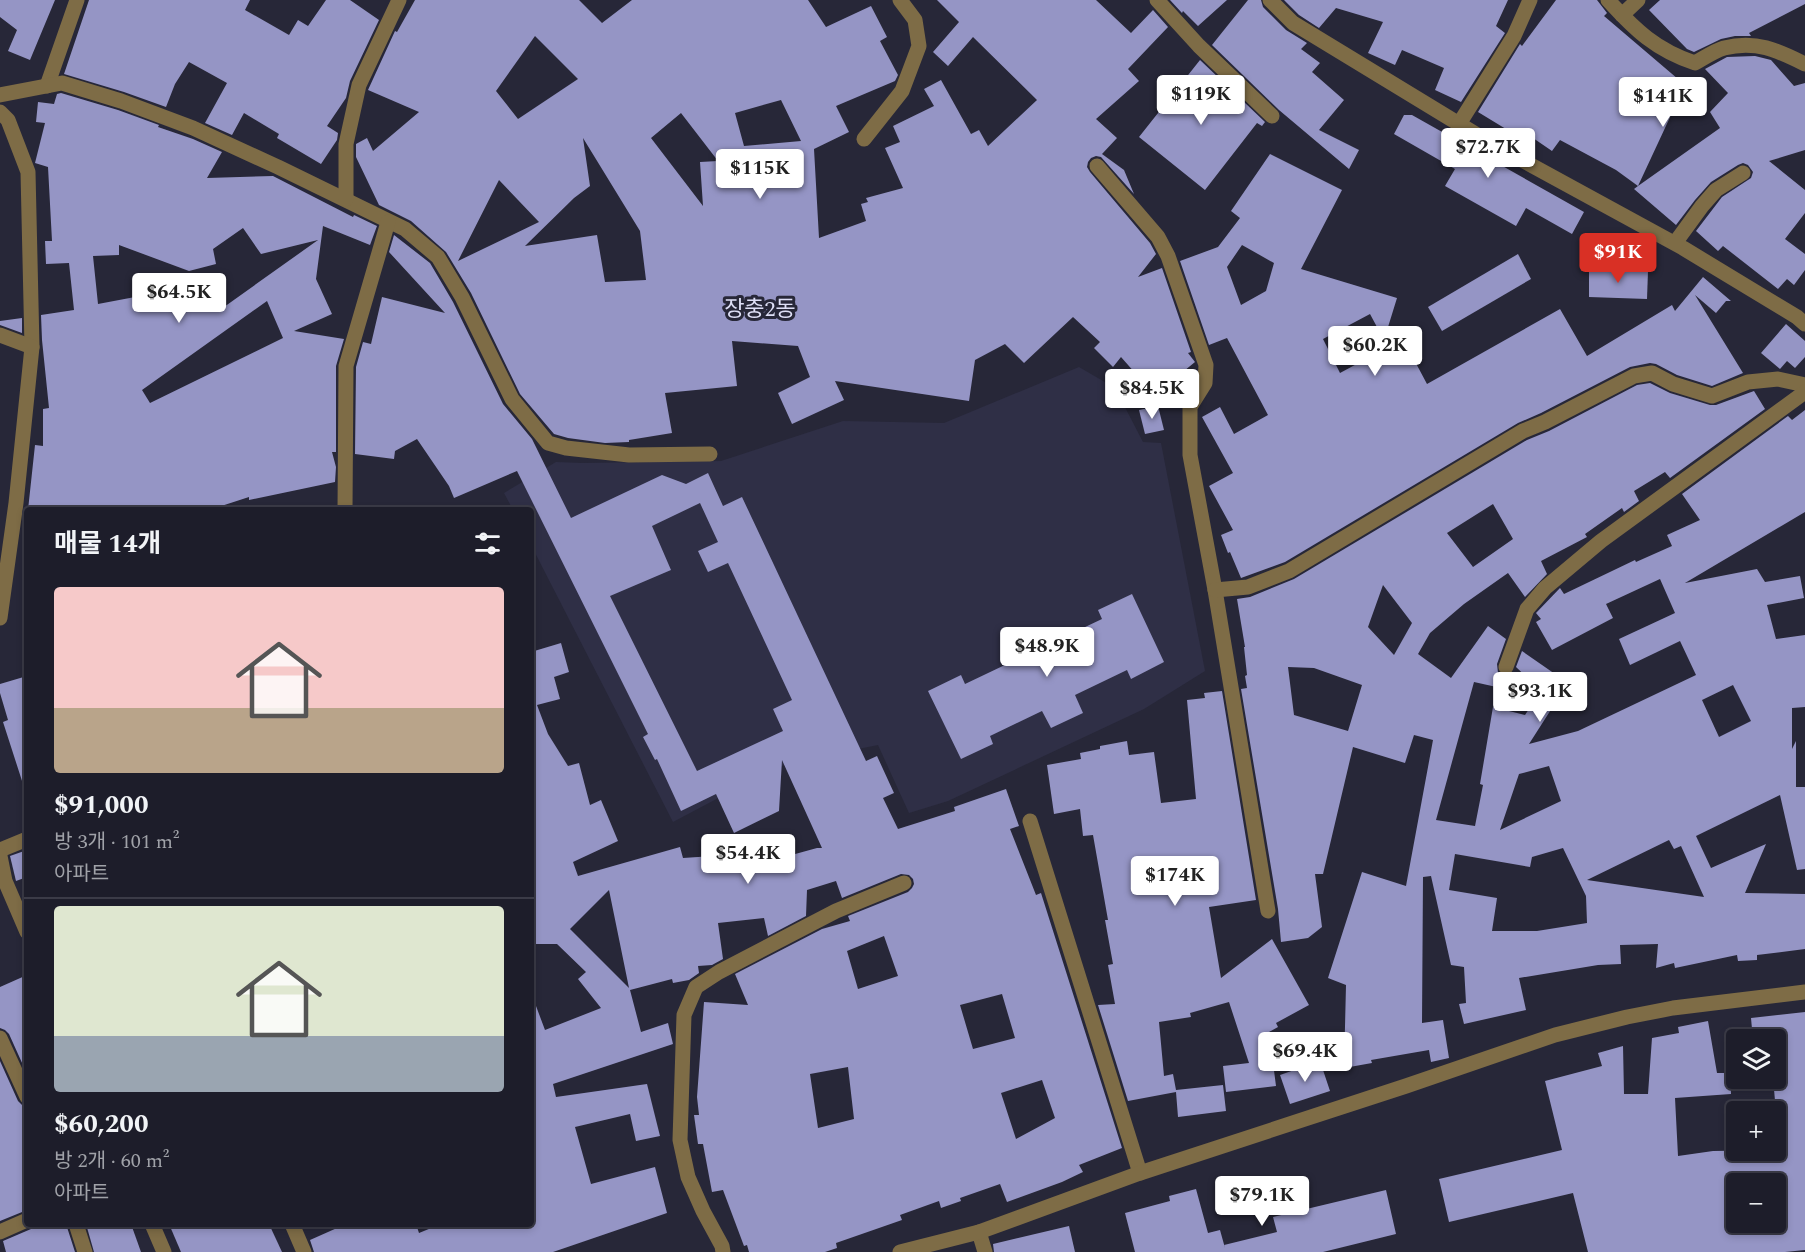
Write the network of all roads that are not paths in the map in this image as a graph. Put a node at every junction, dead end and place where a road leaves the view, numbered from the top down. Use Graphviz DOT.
graph roads {
  1 [pos="77,0"];
  2 [pos="399,0"];
  3 [pos="900,0"];
  4 [pos="1157,0"];
  5 [pos="1270,0"];
  6 [pos="1530,0"];
  7 [pos="1608,0"];
  8 [pos="1638,0"];
  9 [pos="1622,15"];
  10 [pos="1805,64"];
  11 [pos="47,86"];
  12 [pos="0,95"];
  13 [pos="0,112"];
  14 [pos="1272,116"];
  15 [pos="1459,124"];
  16 [pos="864,139"];
  17 [pos="1097,166"];
  18 [pos="1743,173"];
  19 [pos="345,199"];
  20 [pos="388,222"];
  21 [pos="1675,243"];
  22 [pos="1805,324"];
  23 [pos="0,336"];
  24 [pos="32,347"];
  25 [pos="1805,385"];
  26 [pos="1805,392"];
  27 [pos="710,454"];
  28 [pos="345,507"];
  29 [pos="1215,590"];
  30 [pos="0,618"];
  31 [pos="1506,667"];
  32 [pos="1030,821"];
  33 [pos="24,840"];
  34 [pos="0,850"];
  35 [pos="0,856"];
  36 [pos="904,883"];
  37 [pos="1268,911"];
  38 [pos="24,925"];
  39 [pos="1805,992"];
  40 [pos="0,1038"];
  41 [pos="24,1090"];
  42 [pos="1140,1173"];
  43 [pos="24,1221"];
  44 [pos="77,1227"];
  45 [pos="153,1227"];
  46 [pos="293,1227"];
  47 [pos="0,1232"];
  48 [pos="979,1232"];
  49 [pos="85,1252"];
  50 [pos="164,1252"];
  51 [pos="304,1252"];
  52 [pos="723,1252"];
  53 [pos="900,1252"];
  54 [pos="985,1252"];
  1 -- 11 [label="street"];
  2 -- 19 [label="street"];
  3 -- 16 [label="street"];
  4 -- 14 [label="street"];
  5 -- 15 [label="street"];
  6 -- 15 [label="street"];
  7 -- 9 [label="street"];
  8 -- 9 [label="street"];
  9 -- 10 [label="street"];
  11 -- 12 [label="street"];
  11 -- 19 [label="street"];
  13 -- 24 [label="street"];
  15 -- 21 [label="street"];
  17 -- 29 [label="street"];
  18 -- 21 [label="street"];
  19 -- 20 [label="street"];
  20 -- 27 [label="street"];
  20 -- 28 [label="street"];
  21 -- 22 [label="street"];
  23 -- 24 [label="street"];
  24 -- 30 [label="street"];
  25 -- 29 [label="street"];
  26 -- 31 [label="street"];
  29 -- 37 [label="street"];
  32 -- 42 [label="street"];
  33 -- 34 [label="street"];
  35 -- 38 [label="street"];
  36 -- 52 [label="street"];
  39 -- 42 [label="street"];
  40 -- 41 [label="street"];
  42 -- 48 [label="street"];
  43 -- 47 [label="street"];
  44 -- 49 [label="street"];
  45 -- 50 [label="street"];
  46 -- 51 [label="street"];
  48 -- 53 [label="street"];
  48 -- 54 [label="street"];
}
